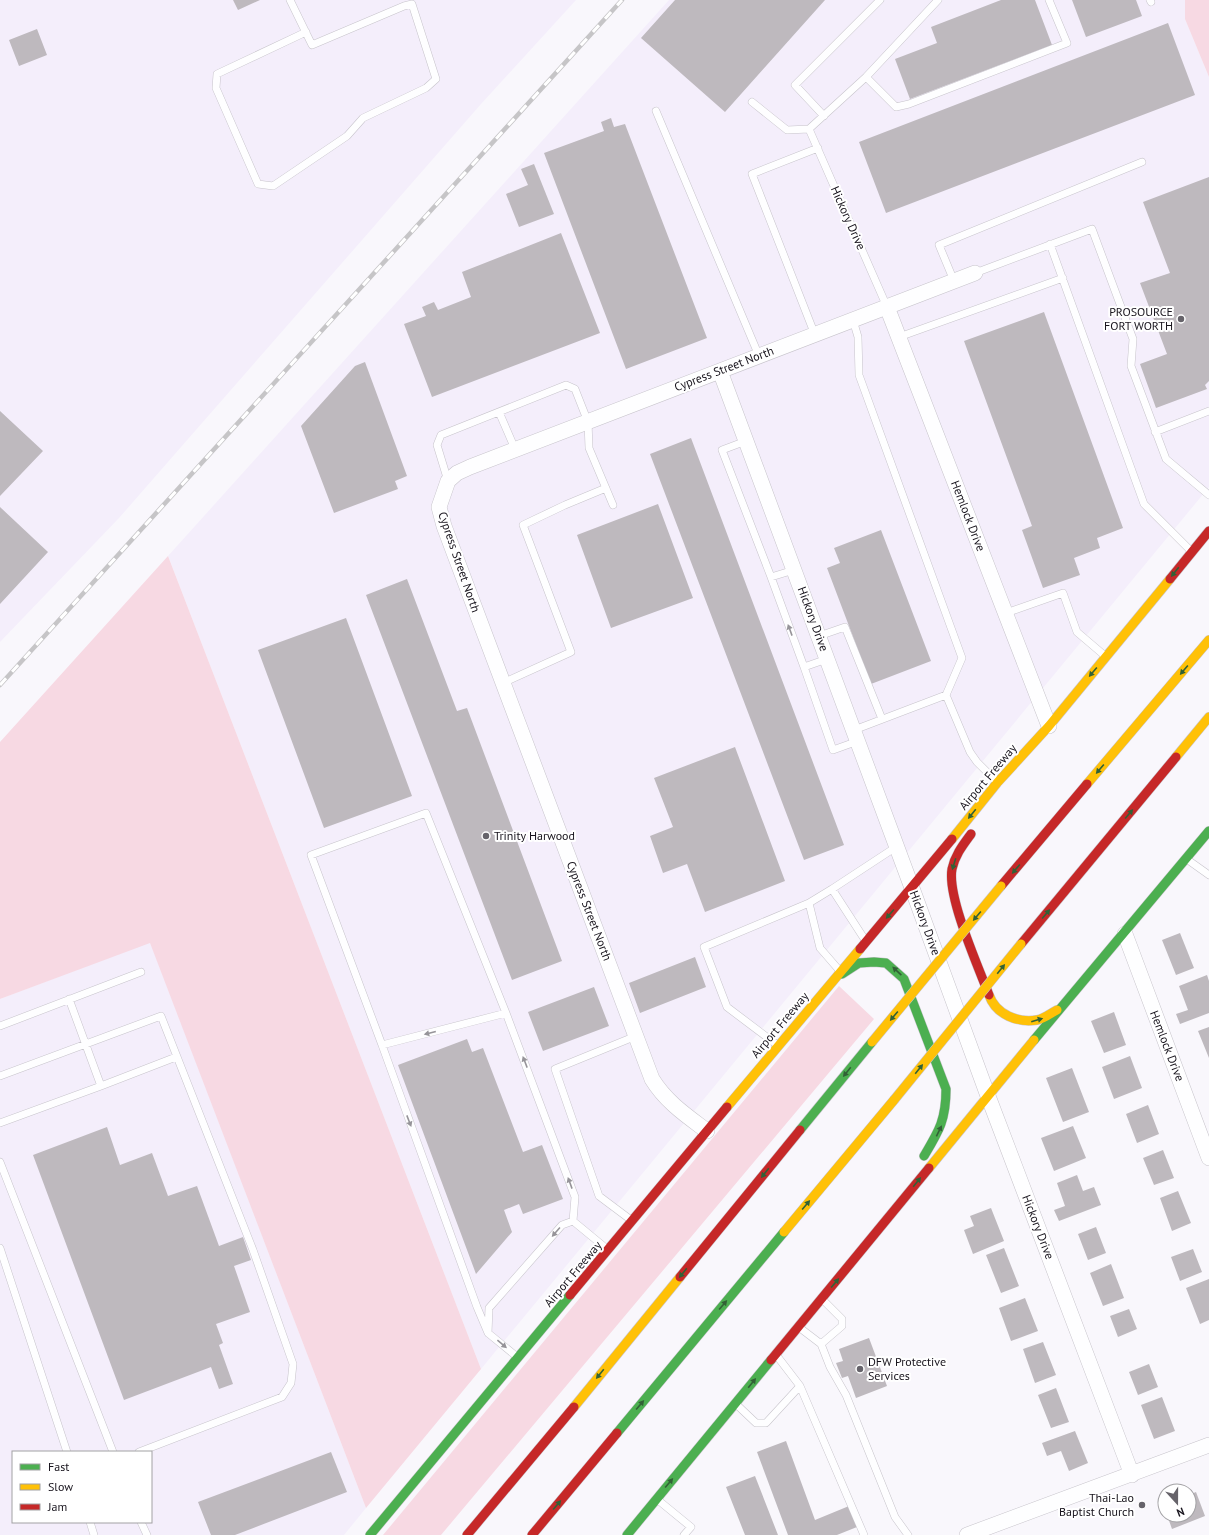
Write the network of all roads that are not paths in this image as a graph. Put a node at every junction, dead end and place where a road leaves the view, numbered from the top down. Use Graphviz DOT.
graph roads {
  1 [pos="290,0"];
  2 [pos="880,0"];
  3 [pos="938,0"];
  4 [pos="1049,0"];
  5 [pos="306,32"];
  6 [pos="866,77"];
  7 [pos="752,102"];
  8 [pos="656,112"];
  9 [pos="824,116"];
  10 [pos="810,129"];
  11 [pos="818,148"];
  12 [pos="1142,162"];
  13 [pos="1050,244"];
  14 [pos="975,273"];
  15 [pos="1062,278"];
  16 [pos="954,281"];
  17 [pos="887,307"];
  18 [pos="853,320"];
  19 [pos="815,335"];
  20 [pos="899,338"];
  21 [pos="758,356"];
  22 [pos="720,371"];
  23 [pos="499,412"];
  24 [pos="1209,412"];
  25 [pos="588,422"];
  26 [pos="1156,432"];
  27 [pos="746,441"];
  28 [pos="515,450"];
  29 [pos="448,481"];
  30 [pos="606,488"];
  31 [pos="1209,495"];
  32 [pos="613,505"];
  33 [pos="1209,531"];
  34 [pos="1192,552"];
  35 [pos="794,570"];
  36 [pos="771,577"];
  37 [pos="1006,614"];
  38 [pos="819,636"];
  39 [pos="1209,640"];
  40 [pos="1106,656"];
  41 [pos="827,659"];
  42 [pos="804,667"];
  43 [pos="503,683"];
  44 [pos="946,694"];
  45 [pos="1209,717"];
  46 [pos="882,719"];
  47 [pos="1049,726"];
  48 [pos="856,735"];
  49 [pos="997,783"];
  50 [pos="997,796"];
  51 [pos="977,826"];
  52 [pos="1209,831"];
  53 [pos="896,847"];
  54 [pos="1186,859"];
  55 [pos="1209,875"];
  56 [pos="912,888"];
  57 [pos="832,889"];
  58 [pos="809,903"];
  59 [pos="1125,934"];
  60 [pos="866,942"];
  61 [pos="840,971"];
  62 [pos="141,972"];
  63 [pos="833,980"];
  64 [pos="69,999"];
  65 [pos="1065,1005"];
  66 [pos="506,1013"];
  67 [pos="0,1026"];
  68 [pos="636,1036"];
  69 [pos="86,1044"];
  70 [pos="382,1045"];
  71 [pos="778,1046"];
  72 [pos="176,1057"];
  73 [pos="0,1076"];
  74 [pos="101,1086"];
  75 [pos="988,1096"];
  76 [pos="0,1123"];
  77 [pos="708,1131"];
  78 [pos="1209,1158"];
  79 [pos="0,1162"];
  80 [pos="573,1221"];
  81 [pos="633,1221"];
  82 [pos="865,1246"];
  83 [pos="0,1248"];
  84 [pos="609,1250"];
  85 [pos="822,1298"];
  86 [pos="798,1327"];
  87 [pos="488,1333"];
  88 [pos="821,1344"];
  89 [pos="776,1354"];
  90 [pos="519,1358"];
  91 [pos="800,1386"];
  92 [pos="735,1404"];
  93 [pos="1209,1446"];
  94 [pos="66,1451"];
  95 [pos="113,1451"];
  96 [pos="142,1451"];
  97 [pos="1132,1474"];
  98 [pos="657,1499"];
  99 [pos="90,1523"];
  100 [pos="142,1523"];
  101 [pos="970,1534"];
  102 [pos="94,1535"];
  103 [pos="147,1535"];
  104 [pos="370,1535"];
  105 [pos="467,1535"];
  106 [pos="532,1535"];
  107 [pos="627,1535"];
  108 [pos="684,1535"];
  109 [pos="864,1535"];
  110 [pos="908,1535"];
  1 -- 5 [label="lane"];
  2 -- 9 [label="lane"];
  3 -- 6 [label="lane"];
  4 -- 6 [label="lane"];
  5 -- 5 [label="lane"];
  6 -- 9 [label="lane"];
  7 -- 10 [label="lane"];
  8 -- 21 [label="lane"];
  9 -- 10 [label="lane"];
  10 -- 11 [label="lane, Hickory Drive"];
  11 -- 17 [label="lane, Hickory Drive"];
  11 -- 19 [label="lane"];
  12 -- 16 [label="lane"];
  13 -- 14 [label="lane"];
  13 -- 15 [label="lane"];
  13 -- 26 [label="lane"];
  14 -- 16 [label="street, Cypress Street North"];
  15 -- 20 [label="lane"];
  15 -- 34 [label="lane"];
  16 -- 17 [label="street, Cypress Street North"];
  17 -- 18 [label="street, Cypress Street North"];
  17 -- 20 [label="street, Hemlock Drive"];
  18 -- 19 [label="street, Cypress Street North"];
  18 -- 44 [label="lane"];
  19 -- 21 [label="street, Cypress Street North"];
  20 -- 37 [label="street, Hemlock Drive"];
  21 -- 22 [label="street, Cypress Street North"];
  22 -- 25 [label="street, Cypress Street North"];
  22 -- 27 [label="street, Hickory Drive"];
  23 -- 25 [label="lane"];
  23 -- 28 [label="lane"];
  23 -- 29 [label="lane"];
  24 -- 26 [label="lane"];
  25 -- 28 [label="street, Cypress Street North"];
  25 -- 30 [label="lane"];
  26 -- 31 [label="lane"];
  27 -- 35 [label="street, Hickory Drive"];
  27 -- 36 [label="lane"];
  28 -- 29 [label="street, Cypress Street North"];
  29 -- 43 [label="street, Cypress Street North"];
  30 -- 32 [label="lane"];
  30 -- 43 [label="lane"];
  33 -- 34 [label="main road, Airport Freeway"];
  34 -- 40 [label="main road, Airport Freeway, one-way"];
  35 -- 36 [label="lane"];
  35 -- 38 [label="street, Hickory Drive"];
  42 -- 36 [label="lane, one-way"];
  37 -- 40 [label="lane"];
  37 -- 47 [label="street, Hemlock Drive"];
  38 -- 41 [label="street, Hickory Drive"];
  38 -- 46 [label="lane"];
  39 -- 105 [label="main road, one-way, bridge"];
  40 -- 47 [label="main road, Airport Freeway, one-way"];
  41 -- 42 [label="lane"];
  41 -- 48 [label="street, Hickory Drive"];
  42 -- 48 [label="lane"];
  43 -- 68 [label="street, Cypress Street North"];
  44 -- 46 [label="lane"];
  44 -- 49 [label="lane"];
  106 -- 45 [label="main road, one-way, bridge"];
  46 -- 48 [label="lane"];
  47 -- 49 [label="main road, Airport Freeway"];
  48 -- 53 [label="street, Hickory Drive"];
  49 -- 50 [label="main road"];
  49 -- 56 [label="main road, Airport Freeway, one-way"];
  51 -- 65 [label="main road, one-way"];
  52 -- 54 [label="main road"];
  53 -- 56 [label="street, Hickory Drive"];
  53 -- 57 [label="lane"];
  54 -- 55 [label="lane"];
  54 -- 59 [label="main road"];
  56 -- 60 [label="main road, Airport Freeway, one-way"];
  56 -- 75 [label="street, Hickory Drive"];
  57 -- 58 [label="lane"];
  57 -- 60 [label="lane"];
  58 -- 61 [label="lane"];
  58 -- 71 [label="lane"];
  59 -- 65 [label="main road"];
  59 -- 78 [label="street, Hemlock Drive"];
  60 -- 61 [label="main road, Airport Freeway"];
  61 -- 63 [label="main road, Airport Freeway"];
  62 -- 64 [label="lane"];
  63 -- 71 [label="main road, Airport Freeway"];
  82 -- 63 [label="main road, one-way"];
  64 -- 67 [label="lane"];
  64 -- 69 [label="lane"];
  65 -- 75 [label="main road"];
  66 -- 70 [label="lane, one-way"];
  66 -- 70 [label="lane"];
  80 -- 66 [label="lane, one-way"];
  68 -- 77 [label="street, Cypress Street North"];
  68 -- 81 [label="lane"];
  69 -- 72 [label="lane"];
  69 -- 73 [label="lane"];
  69 -- 74 [label="lane"];
  70 -- 87 [label="lane, one-way"];
  71 -- 77 [label="main road, Airport Freeway"];
  72 -- 74 [label="lane"];
  72 -- 96 [label="lane"];
  74 -- 76 [label="lane"];
  82 -- 75 [label="main road, one-way"];
  75 -- 97 [label="street, Hickory Drive"];
  77 -- 81 [label="main road, Airport Freeway"];
  79 -- 95 [label="lane"];
  80 -- 84 [label="lane"];
  80 -- 87 [label="lane, one-way"];
  81 -- 84 [label="main road, Airport Freeway"];
  85 -- 82 [label="main road, one-way"];
  83 -- 94 [label="lane"];
  84 -- 90 [label="main road, Airport Freeway"];
  85 -- 86 [label="main road"];
  85 -- 88 [label="lane"];
  86 -- 88 [label="lane"];
  86 -- 89 [label="main road"];
  87 -- 90 [label="lane, one-way"];
  88 -- 110 [label="lane"];
  89 -- 91 [label="lane"];
  92 -- 89 [label="main road, one-way"];
  90 -- 104 [label="main road, Airport Freeway"];
  91 -- 92 [label="lane"];
  91 -- 109 [label="lane"];
  98 -- 92 [label="main road, one-way"];
  93 -- 97 [label="street"];
  97 -- 101 [label="street"];
  98 -- 107 [label="main road"];
  98 -- 108 [label="lane"];
  99 -- 102 [label="lane"];
  100 -- 103 [label="lane"];
}
